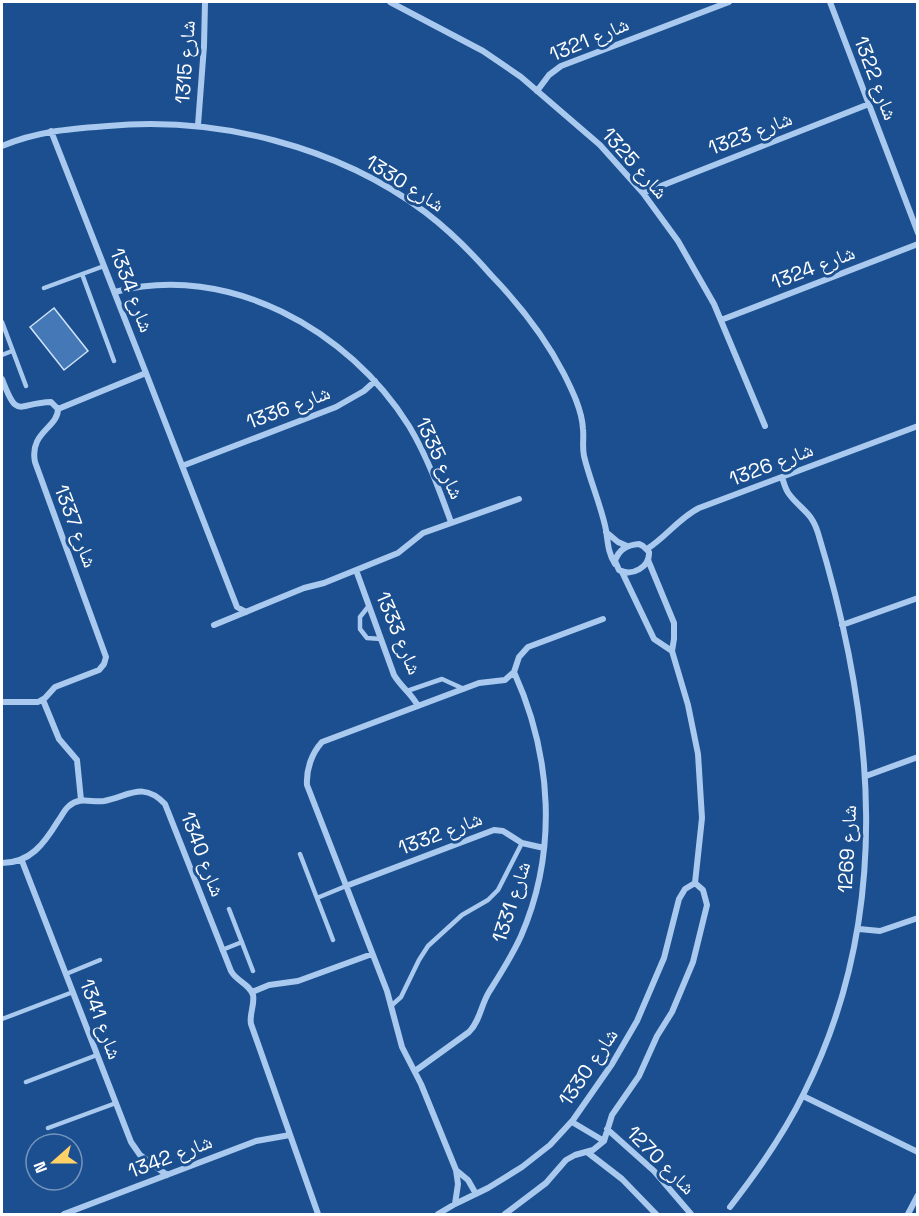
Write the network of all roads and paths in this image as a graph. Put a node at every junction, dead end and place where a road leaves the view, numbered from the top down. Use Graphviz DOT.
graph roads {
  1 [pos="205,2"];
  2 [pos="390,2"];
  3 [pos="729,2"];
  4 [pos="830,2"];
  5 [pos="711,5"];
  6 [pos="537,90"];
  7 [pos="868,104"];
  8 [pos="198,125"];
  9 [pos="51,131"];
  10 [pos="2,146"];
  11 [pos="643,193"];
  12 [pos="918,233"];
  13 [pos="918,244"];
  14 [pos="105,266"];
  15 [pos="82,274"];
  16 [pos="44,288"];
  17 [pos="115,292"];
  18 [pos="721,320"];
  19 [pos="2,321"];
  20 [pos="12,351"];
  21 [pos="2,355"];
  22 [pos="114,362"];
  23 [pos="146,373"];
  24 [pos="2,379"];
  25 [pos="375,381"];
  26 [pos="26,386"];
  27 [pos="58,409"];
  28 [pos="765,426"];
  29 [pos="918,426"];
  30 [pos="182,466"];
  31 [pos="782,477"];
  32 [pos="519,499"];
  33 [pos="451,522"];
  34 [pos="606,531"];
  35 [pos="627,546"];
  36 [pos="647,549"];
  37 [pos="648,560"];
  38 [pos="615,564"];
  39 [pos="356,570"];
  40 [pos="622,572"];
  41 [pos="918,598"];
  42 [pos="368,607"];
  43 [pos="246,612"];
  44 [pos="603,619"];
  45 [pos="214,625"];
  46 [pos="842,625"];
  47 [pos="381,639"];
  48 [pos="672,651"];
  49 [pos="514,672"];
  50 [pos="464,689"];
  51 [pos="407,691"];
  52 [pos="43,700"];
  53 [pos="2,702"];
  54 [pos="417,706"];
  55 [pos="918,757"];
  56 [pos="866,776"];
  57 [pos="81,800"];
  58 [pos="522,843"];
  59 [pos="544,848"];
  60 [pos="300,854"];
  61 [pos="22,861"];
  62 [pos="2,863"];
  63 [pos="695,883"];
  64 [pos="346,886"];
  65 [pos="317,898"];
  66 [pos="230,909"];
  67 [pos="918,918"];
  68 [pos="859,928"];
  69 [pos="333,940"];
  70 [pos="242,942"];
  71 [pos="222,950"];
  72 [pos="372,954"];
  73 [pos="100,960"];
  74 [pos="254,971"];
  75 [pos="66,974"];
  76 [pos="73,992"];
  77 [pos="252,992"];
  78 [pos="391,1006"];
  79 [pos="2,1018"];
  80 [pos="97,1055"];
  81 [pos="415,1071"];
  82 [pos="27,1082"];
  83 [pos="802,1096"];
  84 [pos="116,1103"];
  85 [pos="572,1122"];
  86 [pos="48,1128"];
  87 [pos="607,1129"];
  88 [pos="290,1135"];
  89 [pos="604,1141"];
  90 [pos="587,1152"];
  91 [pos="918,1152"];
  92 [pos="456,1170"];
  93 [pos="167,1175"];
  94 [pos="476,1194"];
  95 [pos="918,1195"];
  96 [pos="455,1204"];
  97 [pos="730,1207"];
  98 [pos="64,1215"];
  99 [pos="318,1215"];
  100 [pos="438,1215"];
  101 [pos="505,1215"];
  102 [pos="656,1215"];
  103 [pos="691,1215"];
  104 [pos="908,1215"];
  1 -- 8 [label="street, شارع 1315"];
  2 -- 6 [label="street, شارع 1325"];
  3 -- 5 [label="street, شارع 1321"];
  4 -- 7 [label="street, شارع 1322"];
  5 -- 6 [label="street, شارع 1321"];
  6 -- 11 [label="street, شارع 1325"];
  7 -- 11 [label="street, شارع 1323"];
  7 -- 12 [label="street, شارع 1322"];
  8 -- 9 [label="street, شارع 1330"];
  8 -- 34 [label="street, شارع 1330"];
  9 -- 10 [label="street, شارع 1330"];
  9 -- 14 [label="street, شارع 1334"];
  11 -- 18 [label="street, شارع 1325"];
  13 -- 18 [label="street, شارع 1324"];
  14 -- 15 [label="lane"];
  14 -- 17 [label="street, شارع 1334"];
  15 -- 16 [label="lane"];
  15 -- 22 [label="lane"];
  17 -- 23 [label="street, شارع 1334"];
  17 -- 25 [label="street, شارع 1335"];
  18 -- 28 [label="street, شارع 1325"];
  19 -- 20 [label="lane"];
  20 -- 21 [label="lane"];
  20 -- 26 [label="lane"];
  23 -- 27 [label="street"];
  23 -- 30 [label="street, شارع 1334"];
  24 -- 27 [label="street"];
  25 -- 30 [label="street, شارع 1336"];
  25 -- 33 [label="street, شارع 1335"];
  27 -- 52 [label="street, شارع 1337"];
  29 -- 31 [label="street, شارع 1326"];
  30 -- 43 [label="street, شارع 1334"];
  31 -- 36 [label="street, شارع 1326"];
  31 -- 46 [label="street, شارع 1269"];
  32 -- 33 [label="street"];
  33 -- 39 [label="street"];
  34 -- 35 [label="street"];
  34 -- 38 [label="street, شارع 1330"];
  35 -- 36 [label="street"];
  35 -- 38 [label="street"];
  36 -- 37 [label="street"];
  37 -- 40 [label="street"];
  37 -- 48 [label="street"];
  38 -- 40 [label="street"];
  39 -- 42 [label="street, شارع 1333"];
  39 -- 43 [label="street"];
  40 -- 48 [label="street"];
  41 -- 46 [label="street"];
  42 -- 47 [label="street, شارع 1333"];
  42 -- 47 [label="lane"];
  43 -- 45 [label="street"];
  44 -- 49 [label="street"];
  46 -- 56 [label="street, شارع 1269"];
  47 -- 51 [label="street, شارع 1333"];
  48 -- 63 [label="street"];
  49 -- 50 [label="street"];
  49 -- 59 [label="street, شارع 1331"];
  50 -- 51 [label="lane"];
  50 -- 54 [label="street"];
  51 -- 54 [label="street, شارع 1333"];
  52 -- 53 [label="street"];
  52 -- 57 [label="street"];
  54 -- 64 [label="street"];
  55 -- 56 [label="street"];
  56 -- 68 [label="street, شارع 1269"];
  57 -- 61 [label="street"];
  57 -- 71 [label="street, شارع 1340"];
  58 -- 59 [label="street, شارع 1332"];
  58 -- 64 [label="street, شارع 1332"];
  58 -- 78 [label="lane"];
  59 -- 81 [label="street, شارع 1331"];
  60 -- 65 [label="lane"];
  61 -- 62 [label="street"];
  61 -- 75 [label="street, شارع 1341"];
  63 -- 85 [label="street, شارع 1330"];
  63 -- 87 [label="street"];
  64 -- 65 [label="lane"];
  64 -- 72 [label="street"];
  65 -- 69 [label="lane"];
  66 -- 70 [label="lane"];
  67 -- 68 [label="street"];
  68 -- 83 [label="street, شارع 1269"];
  70 -- 71 [label="lane"];
  70 -- 74 [label="lane"];
  71 -- 77 [label="street, شارع 1340"];
  72 -- 77 [label="street"];
  72 -- 78 [label="street"];
  73 -- 75 [label="lane"];
  75 -- 76 [label="street, شارع 1341"];
  76 -- 79 [label="lane"];
  76 -- 80 [label="street, شارع 1341"];
  77 -- 88 [label="street"];
  78 -- 81 [label="street"];
  80 -- 82 [label="lane"];
  80 -- 84 [label="street, شارع 1341"];
  81 -- 92 [label="street"];
  83 -- 91 [label="street"];
  83 -- 97 [label="street, شارع 1269"];
  84 -- 86 [label="lane"];
  84 -- 93 [label="street, شارع 1341"];
  85 -- 89 [label="street"];
  85 -- 94 [label="street, شارع 1330"];
  87 -- 89 [label="street"];
  87 -- 103 [label="street, شارع 1270"];
  88 -- 93 [label="street, شارع 1342"];
  88 -- 99 [label="street"];
  89 -- 90 [label="street"];
  90 -- 101 [label="street"];
  90 -- 102 [label="street"];
  92 -- 94 [label="street"];
  92 -- 96 [label="street"];
  93 -- 98 [label="street, شارع 1342"];
  94 -- 96 [label="street, شارع 1330"];
  95 -- 104 [label="street"];
  96 -- 100 [label="street, شارع 1330"];
}
